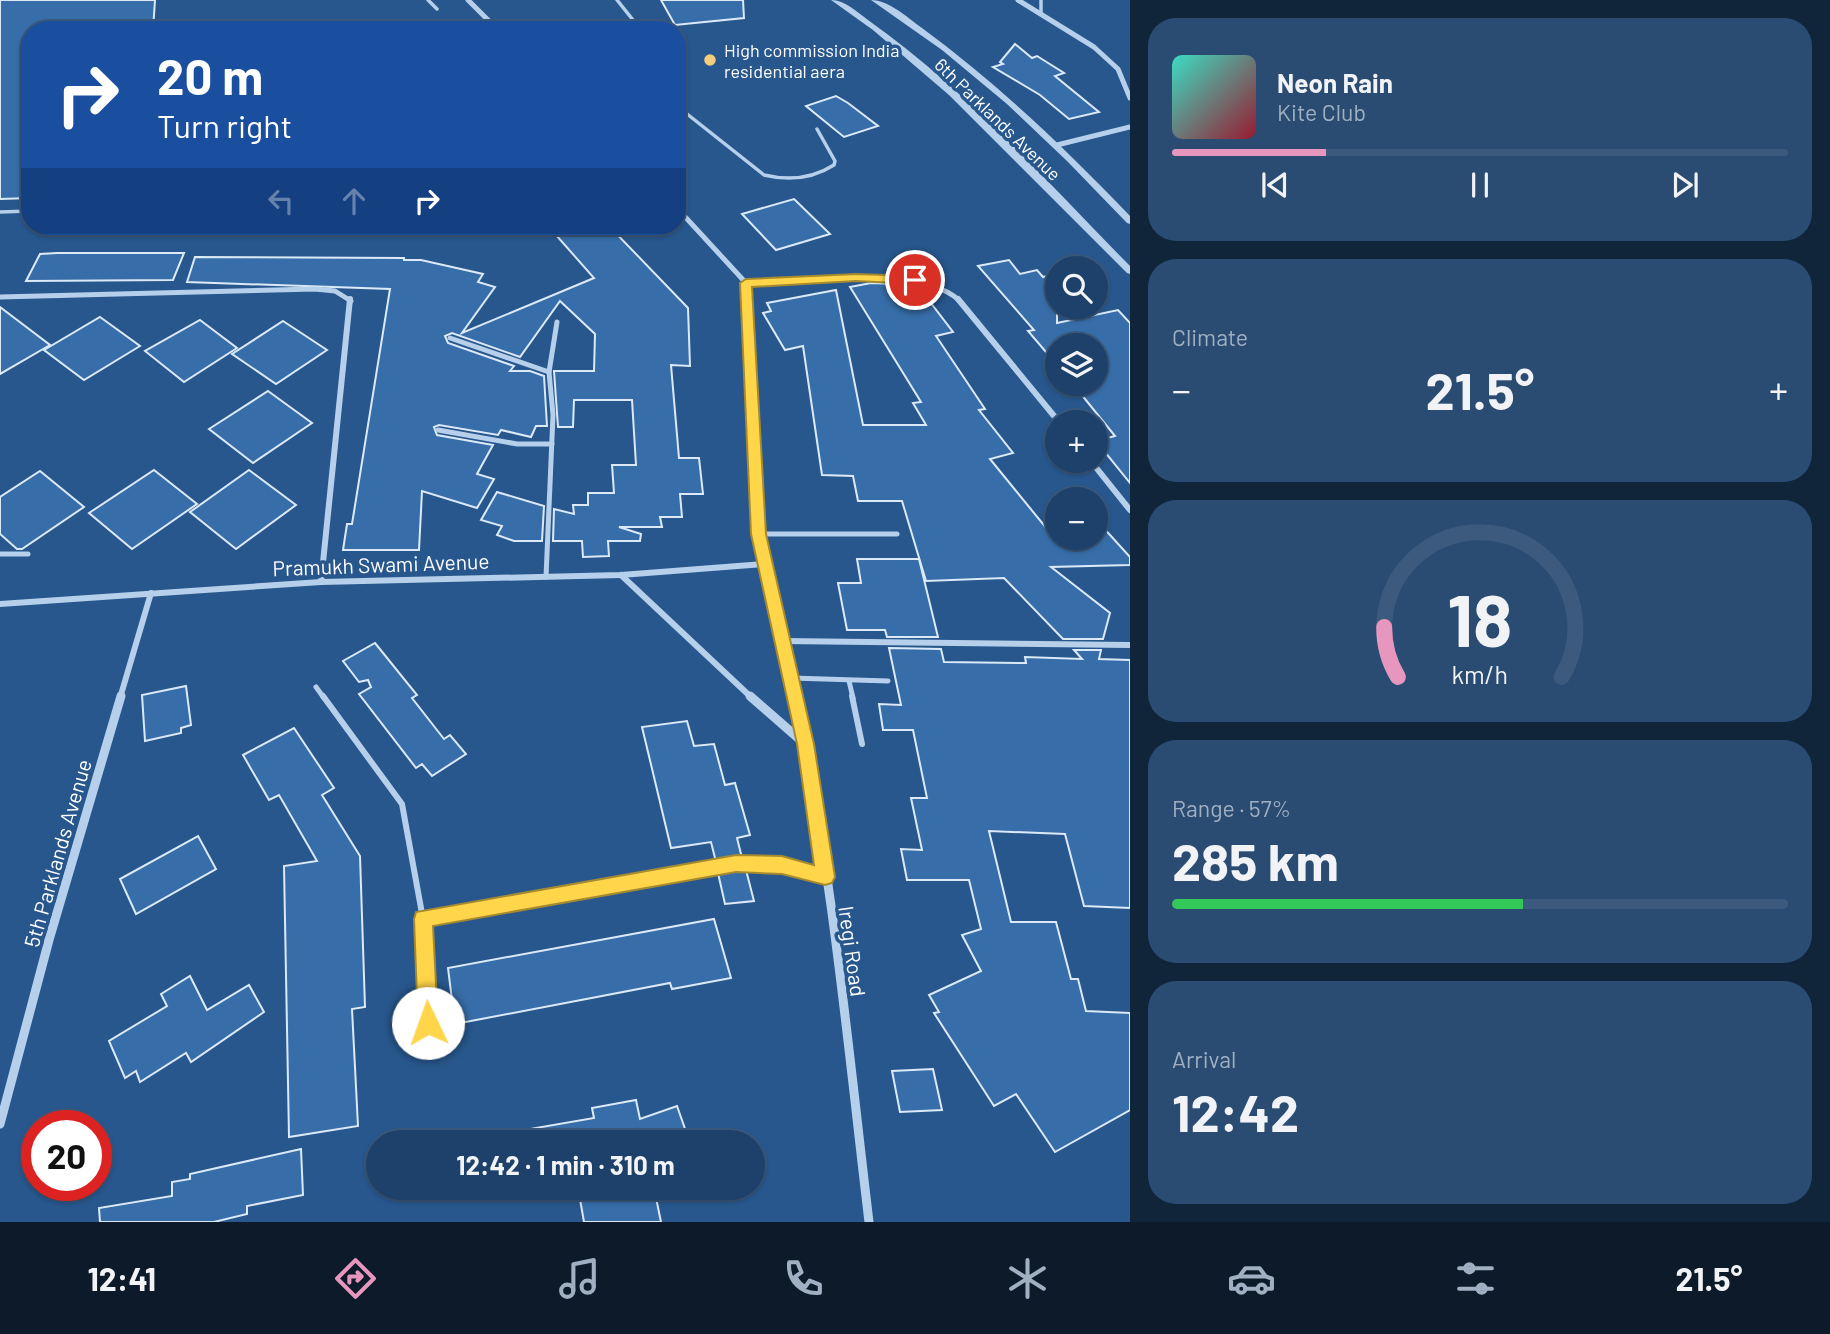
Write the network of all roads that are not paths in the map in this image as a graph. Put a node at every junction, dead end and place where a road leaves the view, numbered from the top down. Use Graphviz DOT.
graph roads {
  1 [pos="428,0"];
  2 [pos="468,0"];
  3 [pos="617,0"];
  4 [pos="835,0"];
  5 [pos="875,0"];
  6 [pos="1018,0"];
  7 [pos="1041,0"];
  8 [pos="437,9"];
  9 [pos="1041,13"];
  10 [pos="489,21"];
  11 [pos="634,21"];
  12 [pos="1130,97"];
  13 [pos="686,113"];
  14 [pos="1130,127"];
  15 [pos="817,129"];
  16 [pos="1057,145"];
  17 [pos="21,211"];
  18 [pos="0,212"];
  19 [pos="686,218"];
  20 [pos="1130,221"];
  21 [pos="1130,271"];
  22 [pos="746,283"];
  23 [pos="0,297"];
  24 [pos="557,322"];
  25 [pos="450,338"];
  26 [pos="549,372"];
  27 [pos="1049,410"];
  28 [pos="439,430"];
  29 [pos="552,444"];
  30 [pos="1100,473"];
  31 [pos="1130,510"];
  32 [pos="759,534"];
  33 [pos="897,534"];
  34 [pos="0,554"];
  35 [pos="28,554"];
  36 [pos="764,564"];
  37 [pos="621,575"];
  38 [pos="546,577"];
  39 [pos="321,582"];
  40 [pos="151,593"];
  41 [pos="0,604"];
  42 [pos="783,641"];
  43 [pos="1130,645"];
  44 [pos="790,678"];
  45 [pos="849,681"];
  46 [pos="888,681"];
  47 [pos="316,687"];
  48 [pos="806,744"];
  49 [pos="862,744"];
  50 [pos="825,877"];
  51 [pos="423,919"];
  52 [pos="429,1049"];
  53 [pos="0,1124"];
  54 [pos="869,1222"];
  1 -- 8 [label="lane"];
  2 -- 10 [label="street"];
  3 -- 11 [label="lane"];
  4 -- 21 [label="street, 6th Parklands Avenue"];
  5 -- 16 [label="street, 6th Parklands Avenue"];
  6 -- 9 [label="street"];
  7 -- 9 [label="lane"];
  9 -- 12 [label="street"];
  13 -- 15 [label="lane"];
  14 -- 16 [label="street"];
  16 -- 20 [label="street, 6th Parklands Avenue"];
  17 -- 18 [label="lane"];
  19 -- 22 [label="street"];
  22 -- 27 [label="street"];
  22 -- 32 [label="street, Iregi Road"];
  23 -- 39 [label="street"];
  24 -- 26 [label="lane"];
  25 -- 26 [label="lane"];
  26 -- 29 [label="lane"];
  28 -- 29 [label="lane"];
  29 -- 38 [label="lane"];
  30 -- 31 [label="street"];
  32 -- 33 [label="lane"];
  32 -- 36 [label="street, Iregi Road"];
  34 -- 35 [label="lane"];
  36 -- 37 [label="street, Pramukh Swami Avenue"];
  36 -- 42 [label="street, Iregi Road"];
  37 -- 38 [label="street, Pramukh Swami Avenue"];
  37 -- 48 [label="street"];
  38 -- 39 [label="street, Pramukh Swami Avenue"];
  39 -- 40 [label="street, Pramukh Swami Avenue"];
  40 -- 41 [label="street, Pramukh Swami Avenue"];
  40 -- 53 [label="street, 5th Parklands Avenue"];
  42 -- 43 [label="street"];
  42 -- 44 [label="street, Iregi Road"];
  44 -- 45 [label="lane"];
  44 -- 48 [label="street, Iregi Road"];
  45 -- 46 [label="lane"];
  45 -- 49 [label="lane"];
  47 -- 51 [label="lane"];
  48 -- 50 [label="street, Iregi Road"];
  50 -- 51 [label="lane"];
  50 -- 54 [label="street, Iregi Road"];
  51 -- 52 [label="lane"];
}
